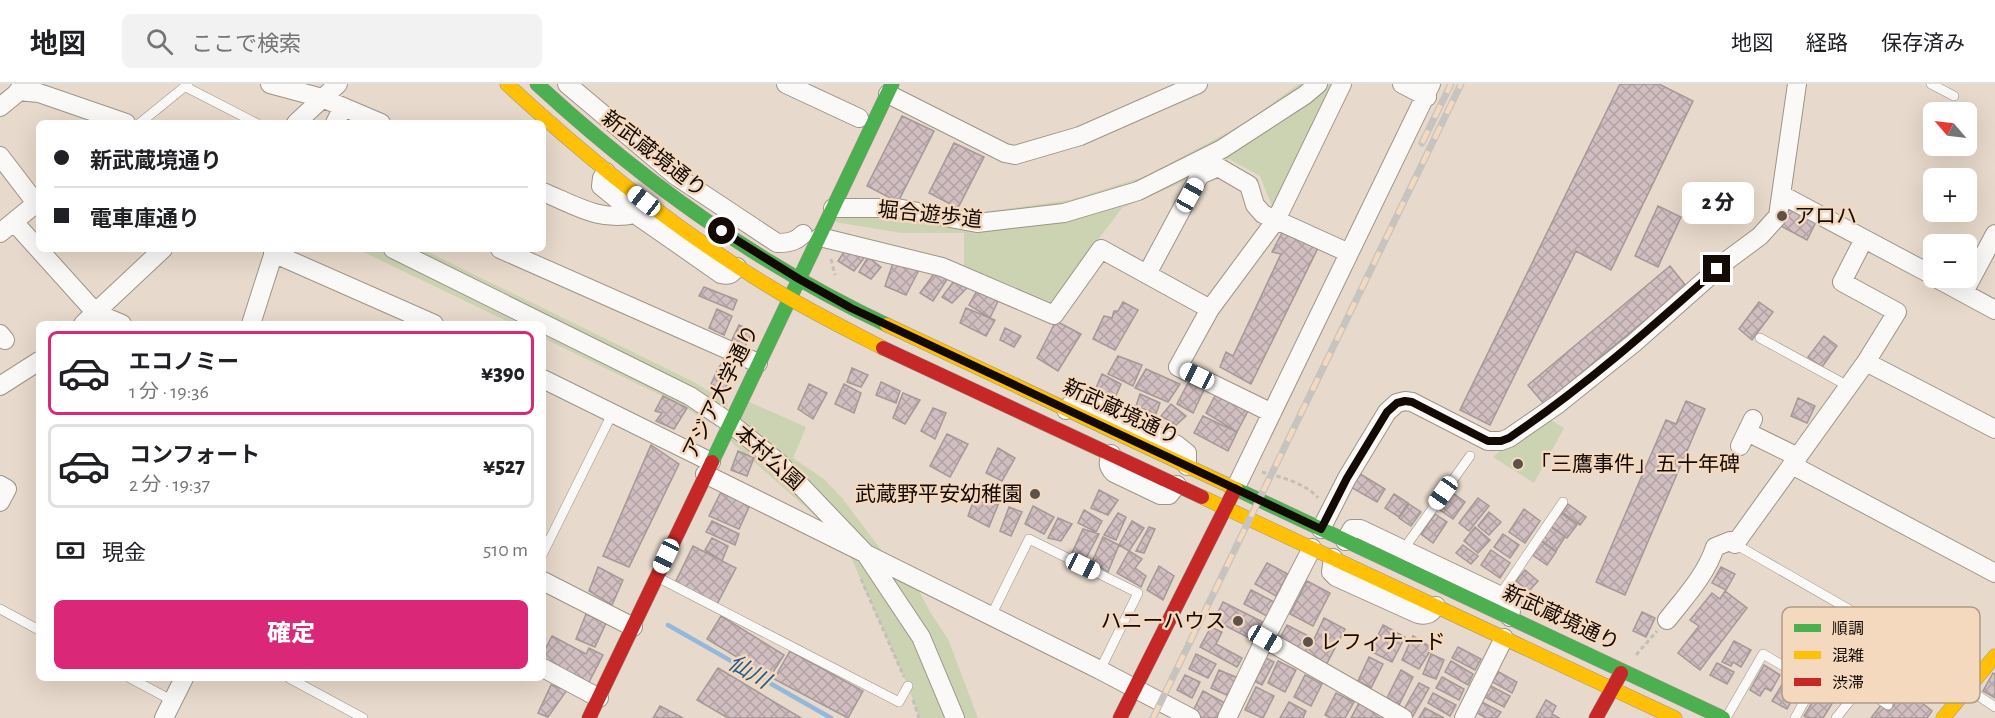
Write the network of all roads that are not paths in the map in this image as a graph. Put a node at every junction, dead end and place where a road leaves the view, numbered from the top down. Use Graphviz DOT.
graph roads {
  1 [pos="270,84"];
  2 [pos="338,84"];
  3 [pos="507,84"];
  4 [pos="537,84"];
  5 [pos="567,84"];
  6 [pos="786,84"];
  7 [pos="1198,84"];
  8 [pos="1318,84"];
  9 [pos="1342,84"];
  10 [pos="1402,84"];
  11 [pos="1797,84"];
  12 [pos="1931,84"];
  13 [pos="187,85"];
  14 [pos="23,88"];
  15 [pos="890,89"];
  16 [pos="1429,90"];
  17 [pos="1954,96"];
  18 [pos="322,98"];
  19 [pos="0,107"];
  20 [pos="344,107"];
  21 [pos="859,118"];
  22 [pos="117,120"];
  23 [pos="144,120"];
  24 [pos="251,120"];
  25 [pos="299,120"];
  26 [pos="337,120"];
  27 [pos="374,120"];
  28 [pos="0,156"];
  29 [pos="606,172"];
  30 [pos="546,193"];
  31 [pos="1782,195"];
  32 [pos="36,201"];
  33 [pos="36,203"];
  34 [pos="833,208"];
  35 [pos="635,214"];
  36 [pos="1276,220"];
  37 [pos="14,222"];
  38 [pos="0,233"];
  39 [pos="1995,234"];
  40 [pos="1864,239"];
  41 [pos="812,240"];
  42 [pos="36,250"];
  43 [pos="38,252"];
  44 [pos="160,252"];
  45 [pos="274,252"];
  46 [pos="276,252"];
  47 [pos="399,252"];
  48 [pos="507,252"];
  49 [pos="1349,253"];
  50 [pos="737,267"];
  51 [pos="1923,271"];
  52 [pos="1147,274"];
  53 [pos="799,279"];
  54 [pos="1956,288"];
  55 [pos="1964,292"];
  56 [pos="790,298"];
  57 [pos="1210,309"];
  58 [pos="1995,309"];
  59 [pos="90,318"];
  60 [pos="106,321"];
  61 [pos="252,321"];
  62 [pos="427,321"];
  63 [pos="538,321"];
  64 [pos="546,325"];
  65 [pos="1760,338"];
  66 [pos="1866,362"];
  67 [pos="36,363"];
  68 [pos="758,363"];
  69 [pos="546,381"];
  70 [pos="0,386"];
  71 [pos="1848,386"];
  72 [pos="1066,410"];
  73 [pos="1272,413"];
  74 [pos="612,414"];
  75 [pos="730,423"];
  76 [pos="1995,429"];
  77 [pos="1747,432"];
  78 [pos="1111,454"];
  79 [pos="1470,456"];
  80 [pos="1795,461"];
  81 [pos="1187,466"];
  82 [pos="708,468"];
  83 [pos="0,485"];
  84 [pos="1177,485"];
  85 [pos="1235,489"];
  86 [pos="0,502"];
  87 [pos="1563,502"];
  88 [pos="1226,508"];
  89 [pos="1321,529"];
  90 [pos="1346,541"];
  91 [pos="1735,544"];
  92 [pos="546,548"];
  93 [pos="1312,548"];
  94 [pos="1403,550"];
  95 [pos="866,553"];
  96 [pos="1333,558"];
  97 [pos="1995,573"];
  98 [pos="657,577"];
  99 [pos="546,584"];
  100 [pos="1500,595"];
  101 [pos="1436,606"];
  102 [pos="1840,607"];
  103 [pos="0,609"];
  104 [pos="991,616"];
  105 [pos="1510,617"];
  106 [pos="1667,620"];
  107 [pos="633,627"];
  108 [pos="36,628"];
  109 [pos="1504,638"];
  110 [pos="1265,639"];
  111 [pos="1995,656"];
  112 [pos="1782,665"];
  113 [pos="546,670"];
  114 [pos="1100,670"];
  115 [pos="1622,670"];
  116 [pos="1980,674"];
  117 [pos="136,681"];
  118 [pos="183,681"];
  119 [pos="295,681"];
  120 [pos="908,686"];
  121 [pos="1134,688"];
  122 [pos="1612,689"];
  123 [pos="1980,693"];
  124 [pos="599,698"];
  125 [pos="173,701"];
  126 [pos="1803,703"];
  127 [pos="1848,703"];
  128 [pos="1885,703"];
  129 [pos="1956,703"];
  130 [pos="1888,705"];
  131 [pos="1995,707"];
  132 [pos="164,718"];
  133 [pos="363,718"];
  134 [pos="589,718"];
  135 [pos="955,718"];
  136 [pos="1120,718"];
  137 [pos="1191,718"];
  138 [pos="1227,718"];
  139 [pos="1402,718"];
  140 [pos="1464,718"];
  141 [pos="1596,718"];
  142 [pos="1675,718"];
  143 [pos="1725,718"];
  144 [pos="1795,718"];
  145 [pos="1836,718"];
  146 [pos="1943,718"];
  1 -- 18 [label="street"];
  2 -- 18 [label="street"];
  3 -- 29 [label="main road, 新武蔵境通り"];
  4 -- 53 [label="main road, 新武蔵境通り"];
  5 -- 41 [label="street"];
  6 -- 21 [label="street"];
  7 -- 15 [label="street"];
  8 -- 34 [label="street, 堀合遊歩道"];
  9 -- 36 [label="street"];
  10 -- 16 [label="street"];
  11 -- 31 [label="street"];
  12 -- 17 [label="lane"];
  13 -- 23 [label="lane"];
  13 -- 24 [label="lane"];
  14 -- 19 [label="street"];
  14 -- 22 [label="street"];
  15 -- 34 [label="main road, アジア大学通り"];
  16 -- 49 [label="street"];
  18 -- 20 [label="street"];
  18 -- 25 [label="street"];
  20 -- 26 [label="street"];
  20 -- 27 [label="street"];
  28 -- 32 [label="street"];
  29 -- 35 [label="street"];
  29 -- 50 [label="main road, 新武蔵境通り"];
  30 -- 35 [label="street"];
  31 -- 40 [label="street"];
  31 -- 89 [label="street"];
  33 -- 37 [label="street"];
  34 -- 41 [label="main road, アジア大学通り"];
  35 -- 50 [label="street"];
  36 -- 49 [label="street"];
  36 -- 52 [label="street"];
  36 -- 57 [label="street"];
  37 -- 38 [label="street"];
  37 -- 42 [label="street"];
  39 -- 55 [label="street"];
  40 -- 51 [label="street"];
  40 -- 66 [label="street"];
  41 -- 52 [label="street"];
  41 -- 53 [label="main road, アジア大学通り"];
  43 -- 59 [label="street"];
  44 -- 59 [label="street"];
  45 -- 61 [label="street"];
  46 -- 62 [label="street"];
  47 -- 63 [label="street, 本村公園"];
  48 -- 68 [label="street"];
  49 -- 73 [label="street"];
  50 -- 56 [label="main road, 新武蔵境通り"];
  52 -- 57 [label="street"];
  53 -- 56 [label="main road, アジア大学通り"];
  53 -- 72 [label="main road, 新武蔵境通り"];
  54 -- 55 [label="street"];
  55 -- 58 [label="street"];
  56 -- 68 [label="main road, アジア大学通り"];
  56 -- 78 [label="main road, 新武蔵境通り"];
  57 -- 73 [label="street"];
  59 -- 60 [label="street"];
  64 -- 75 [label="street, 本村公園"];
  65 -- 71 [label="lane"];
  66 -- 71 [label="street"];
  66 -- 76 [label="street"];
  67 -- 70 [label="street"];
  68 -- 75 [label="main road, アジア大学通り"];
  69 -- 74 [label="street"];
  71 -- 80 [label="street"];
  72 -- 81 [label="street"];
  73 -- 85 [label="street"];
  74 -- 82 [label="street"];
  74 -- 92 [label="lane"];
  75 -- 82 [label="main road, アジア大学通り"];
  75 -- 95 [label="street, 本村公園"];
  77 -- 80 [label="street"];
  78 -- 84 [label="street"];
  79 -- 94 [label="lane"];
  80 -- 91 [label="street"];
  80 -- 97 [label="street"];
  81 -- 85 [label="main road, 新武蔵境通り"];
  82 -- 95 [label="street"];
  82 -- 98 [label="main road, アジア大学通り"];
  83 -- 86 [label="street"];
  84 -- 88 [label="main road"];
  85 -- 88 [label="main road"];
  85 -- 89 [label="main road, 新武蔵境通り"];
  87 -- 100 [label="lane"];
  88 -- 93 [label="main road"];
  88 -- 121 [label="main road"];
  89 -- 90 [label="main road, 新武蔵境通り"];
  90 -- 94 [label="street"];
  90 -- 105 [label="main road, 新武蔵境通り"];
  91 -- 102 [label="lane"];
  91 -- 106 [label="street"];
  93 -- 96 [label="main road"];
  93 -- 110 [label="street"];
  94 -- 100 [label="street"];
  95 -- 104 [label="street"];
  95 -- 135 [label="street, 本村公園"];
  96 -- 101 [label="street"];
  98 -- 107 [label="main road, アジア大学通り"];
  98 -- 120 [label="lane"];
  99 -- 107 [label="street"];
  100 -- 105 [label="street"];
  101 -- 109 [label="main road, 新武蔵境通り"];
  103 -- 108 [label="lane"];
  104 -- 114 [label="street"];
  104 -- 114 [label="lane"];
  105 -- 115 [label="main road, 新武蔵境通り"];
  107 -- 124 [label="main road, アジア大学通り"];
  109 -- 122 [label="main road, 新武蔵境通り"];
  109 -- 140 [label="street"];
  110 -- 138 [label="street"];
  110 -- 139 [label="street"];
  111 -- 116 [label="main road"];
  112 -- 143 [label="lane"];
  113 -- 124 [label="street"];
  114 -- 121 [label="street"];
  115 -- 122 [label="main road"];
  115 -- 143 [label="main road, 新武蔵境通り"];
  117 -- 125 [label="lane"];
  118 -- 125 [label="street"];
  119 -- 133 [label="lane"];
  121 -- 136 [label="main road"];
  121 -- 137 [label="street"];
  122 -- 141 [label="main road"];
  122 -- 142 [label="main road, 新武蔵境通り"];
  123 -- 131 [label="lane"];
  124 -- 134 [label="main road, アジア大学通り"];
  125 -- 132 [label="street"];
  126 -- 144 [label="lane"];
  127 -- 145 [label="lane"];
  128 -- 130 [label="lane"];
  129 -- 146 [label="main road"];
}
